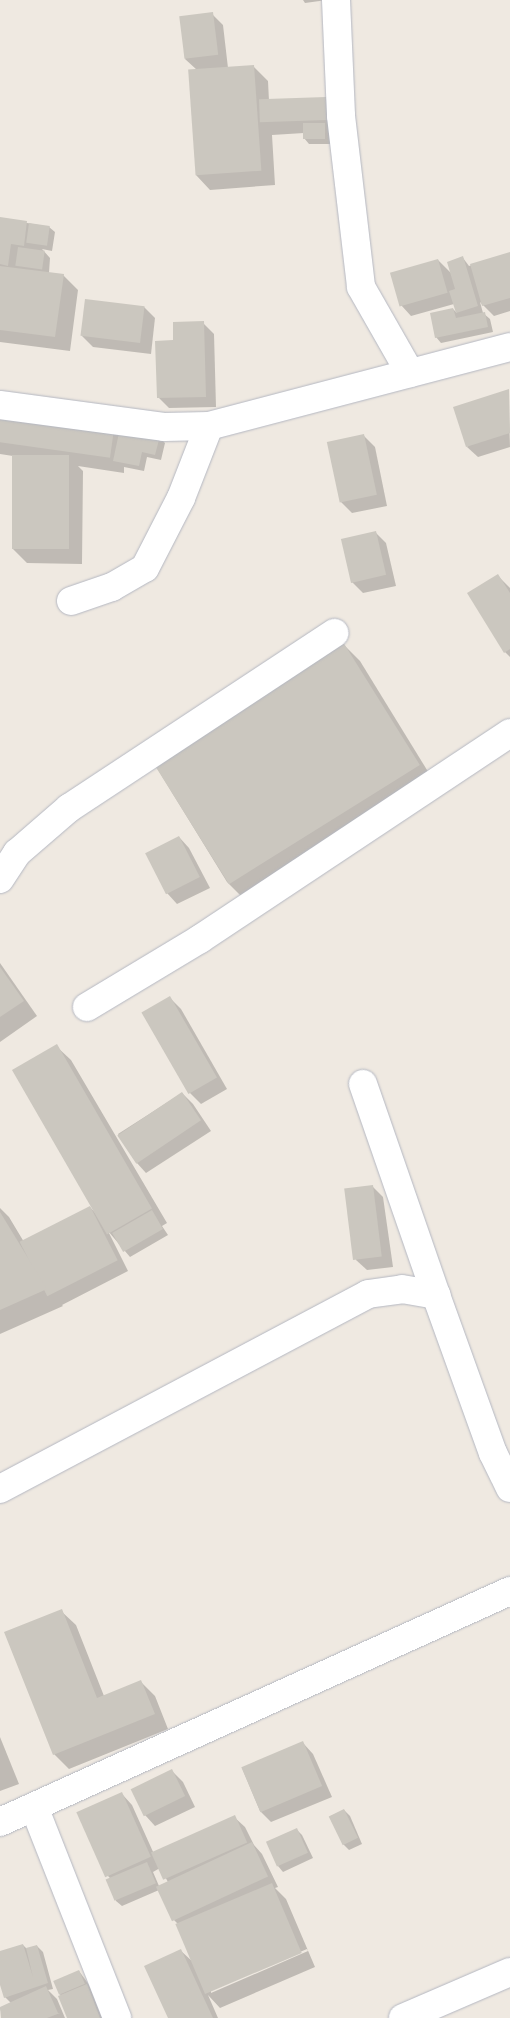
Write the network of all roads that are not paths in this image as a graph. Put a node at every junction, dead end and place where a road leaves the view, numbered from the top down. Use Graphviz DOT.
graph roads {
  1 [pos="336,0"];
  2 [pos="510,347"];
  3 [pos="410,373"];
  4 [pos="0,405"];
  5 [pos="209,426"];
  6 [pos="71,601"];
  7 [pos="334,633"];
  8 [pos="510,733"];
  9 [pos="0,878"];
  10 [pos="88,1008"];
  11 [pos="363,1084"];
  12 [pos="436,1295"];
  13 [pos="510,1488"];
  14 [pos="0,1490"];
  15 [pos="510,1591"];
  16 [pos="34,1807"];
  17 [pos="0,1822"];
  18 [pos="510,1972"];
  19 [pos="117,2018"];
  20 [pos="402,2018"];
  1 -- 3 [label="street"];
  2 -- 3 [label="street"];
  3 -- 5 [label="street"];
  4 -- 5 [label="street"];
  5 -- 6 [label="street"];
  7 -- 9 [label="street"];
  8 -- 10 [label="street"];
  11 -- 12 [label="street"];
  12 -- 13 [label="street"];
  12 -- 14 [label="street"];
  15 -- 16 [label="street"];
  16 -- 17 [label="street"];
  16 -- 19 [label="street"];
  18 -- 20 [label="street"];
}
